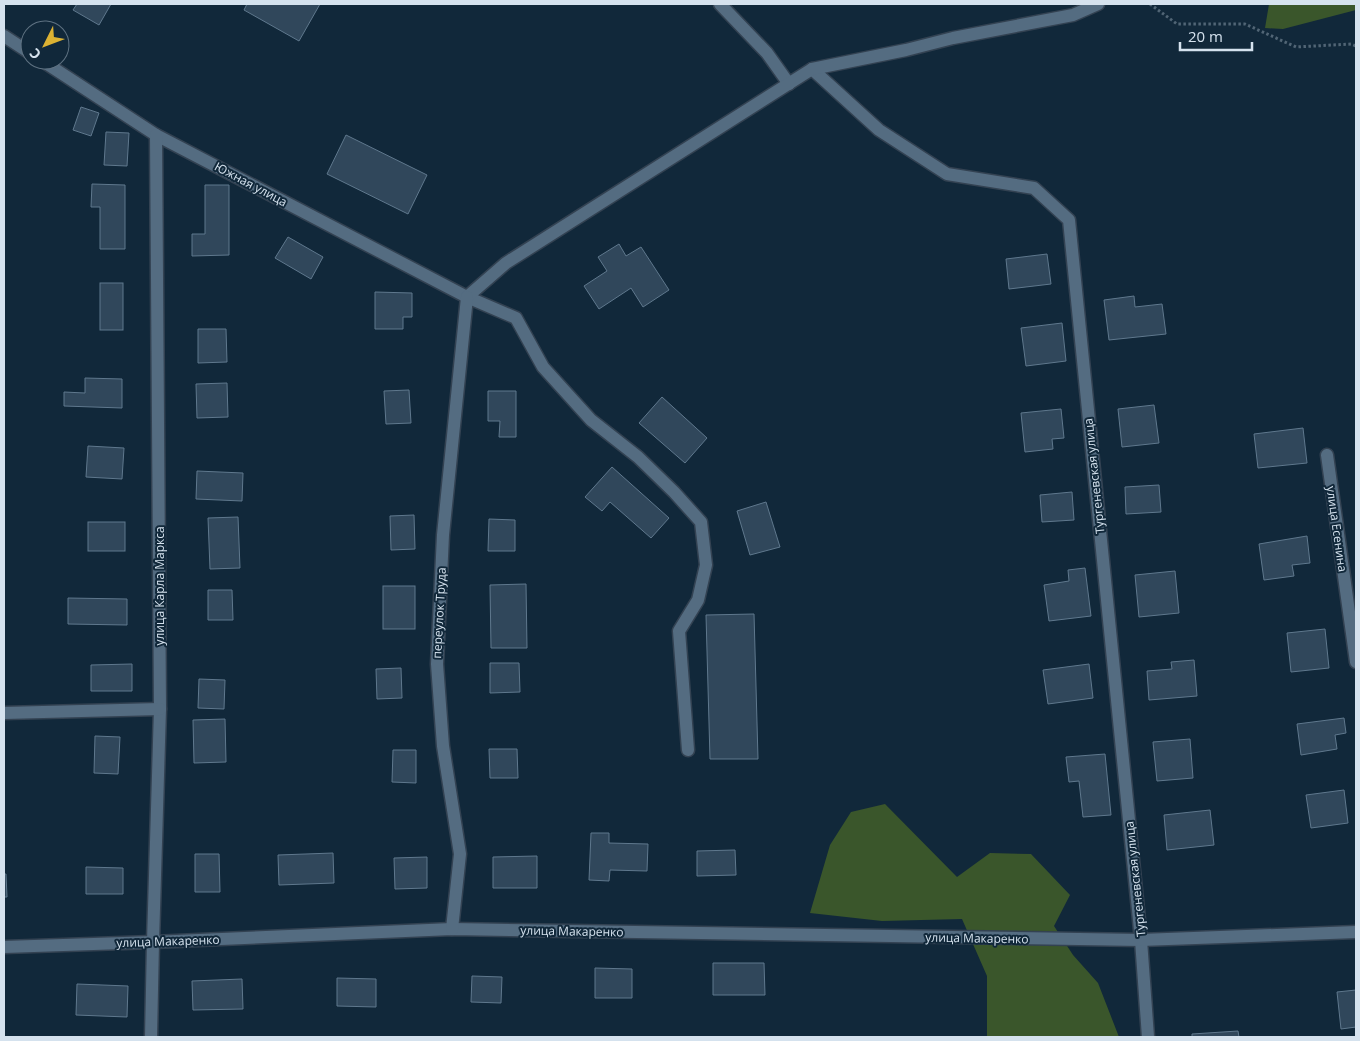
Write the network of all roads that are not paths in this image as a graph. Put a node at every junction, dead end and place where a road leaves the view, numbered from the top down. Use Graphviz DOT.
graph roads {
  1 [pos="720,4"];
  2 [pos="1098,4"];
  3 [pos="4,36"];
  4 [pos="20,46"];
  5 [pos="56,70"];
  6 [pos="812,70"];
  7 [pos="789,84"];
  8 [pos="156,135"];
  9 [pos="467,298"];
  10 [pos="1327,455"];
  11 [pos="1356,662"];
  12 [pos="160,710"];
  13 [pos="4,713"];
  14 [pos="688,750"];
  15 [pos="452,929"];
  16 [pos="1356,932"];
  17 [pos="1141,940"];
  18 [pos="153,942"];
  19 [pos="4,946"];
  20 [pos="151,1037"];
  21 [pos="1148,1037"];
  1 -- 7 [label="street"];
  2 -- 6 [label="street"];
  3 -- 4 [label="street"];
  5 -- 8 [label="street, Южная улица"];
  6 -- 7 [label="street"];
  6 -- 17 [label="street, Тургеневская улица"];
  7 -- 9 [label="street"];
  8 -- 9 [label="street, Южная улица"];
  8 -- 12 [label="street, улица Карла Маркса"];
  9 -- 14 [label="street, Южная улица"];
  9 -- 15 [label="street, переулок Труда"];
  10 -- 11 [label="street, улица Есенина"];
  12 -- 13 [label="street"];
  12 -- 18 [label="street, улица Карла Маркса"];
  15 -- 17 [label="street, улица Макаренко"];
  15 -- 18 [label="street, улица Макаренко"];
  16 -- 17 [label="street, улица Макаренко"];
  17 -- 21 [label="street, Тургеневская улица"];
  18 -- 19 [label="street, улица Макаренко"];
  18 -- 20 [label="street, улица Карла Маркса"];
}
